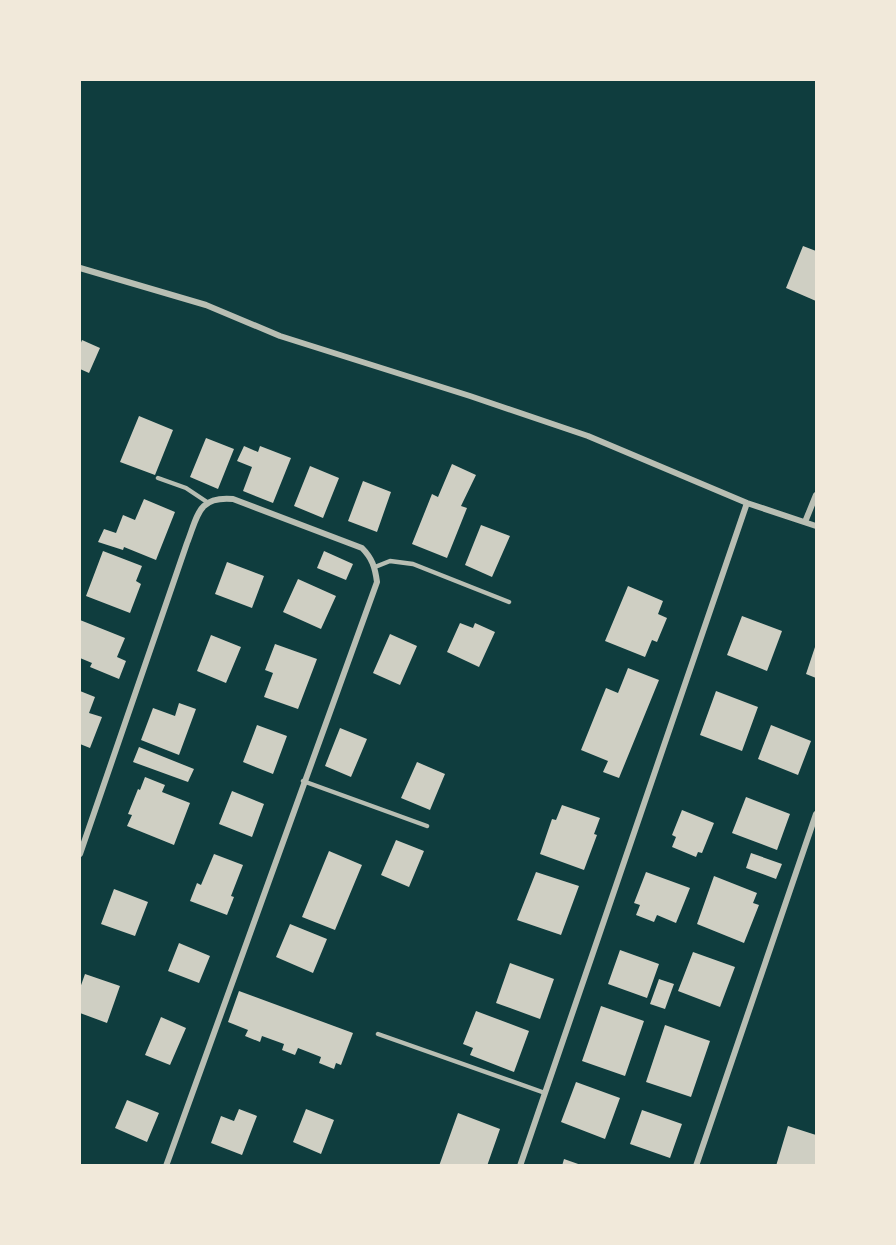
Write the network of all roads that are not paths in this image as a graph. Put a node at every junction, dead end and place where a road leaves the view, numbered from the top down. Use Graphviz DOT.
graph roads {
  1 [pos="80,268"];
  2 [pos="158,478"];
  3 [pos="816,495"];
  4 [pos="207,502"];
  5 [pos="747,503"];
  6 [pos="805,522"];
  7 [pos="816,526"];
  8 [pos="375,567"];
  9 [pos="509,602"];
  10 [pos="303,781"];
  11 [pos="816,814"];
  12 [pos="427,826"];
  13 [pos="80,854"];
  14 [pos="378,1034"];
  15 [pos="545,1093"];
  16 [pos="166,1166"];
  17 [pos="520,1166"];
  18 [pos="696,1166"];
  1 -- 5 [label="street"];
  2 -- 4 [label="lane"];
  3 -- 6 [label="street"];
  4 -- 8 [label="street"];
  4 -- 13 [label="street"];
  5 -- 6 [label="street"];
  5 -- 15 [label="street"];
  6 -- 7 [label="street"];
  8 -- 9 [label="lane"];
  8 -- 10 [label="street"];
  10 -- 12 [label="lane"];
  10 -- 16 [label="street"];
  11 -- 18 [label="street"];
  14 -- 15 [label="lane"];
  15 -- 17 [label="street"];
}
